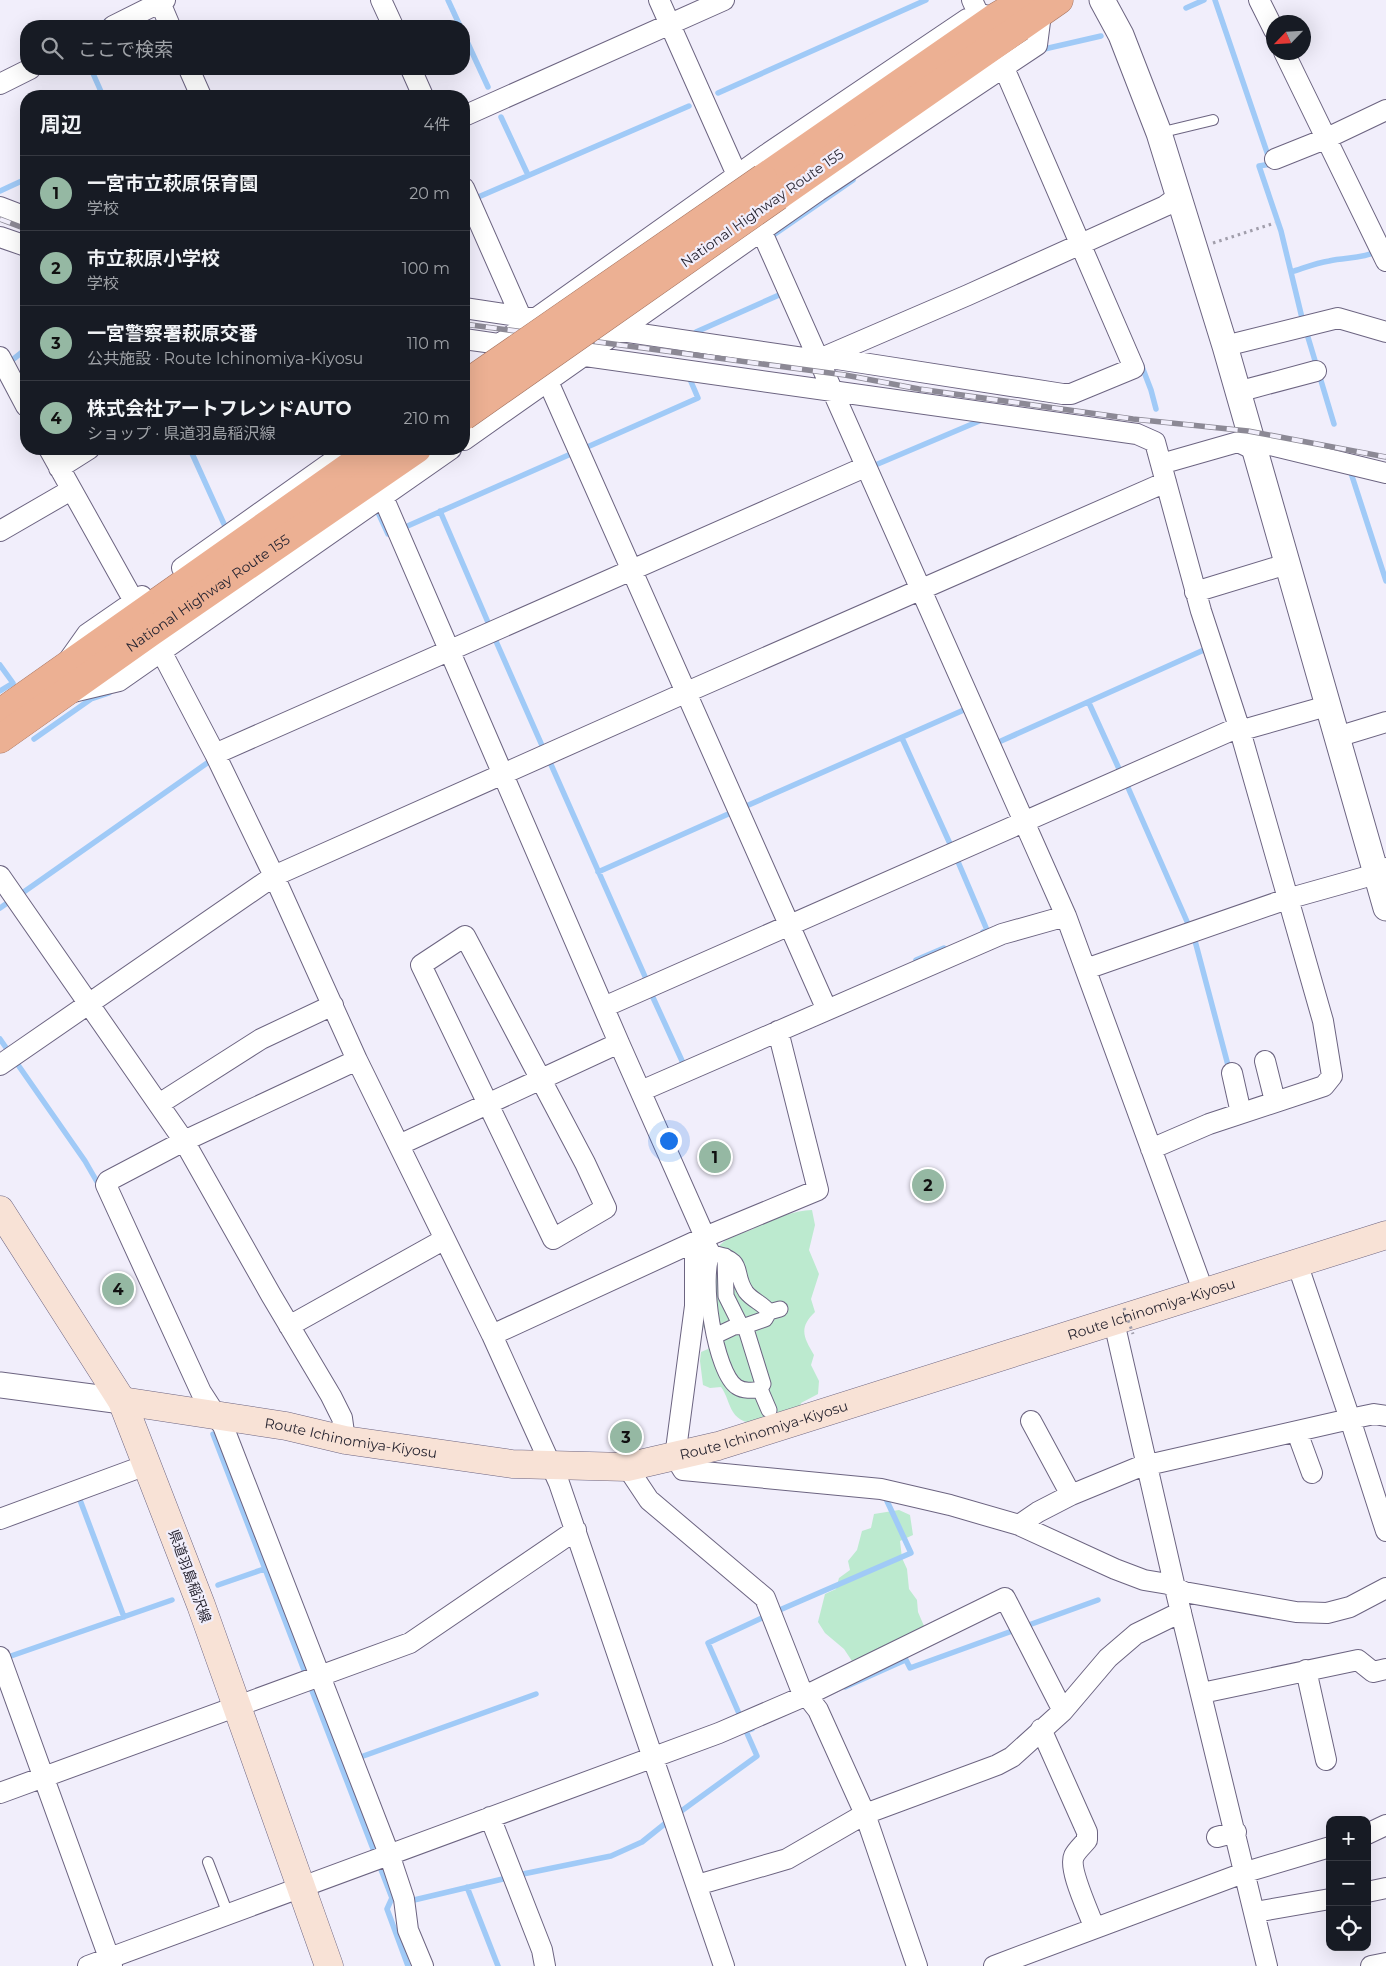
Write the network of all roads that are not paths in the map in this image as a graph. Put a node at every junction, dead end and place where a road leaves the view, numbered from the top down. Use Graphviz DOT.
graph roads {
  1 [pos="381,0"];
  2 [pos="659,0"];
  3 [pos="724,0"];
  4 [pos="972,0"];
  5 [pos="1102,0"];
  6 [pos="1259,0"];
  7 [pos="161,1"];
  8 [pos="1042,5"];
  9 [pos="1266,15"];
  10 [pos="994,18"];
  11 [pos="125,20"];
  12 [pos="168,20"];
  13 [pos="390,20"];
  14 [pos="670,24"];
  15 [pos="1288,60"];
  16 [pos="1004,68"];
  17 [pos="20,74"];
  18 [pos="192,75"];
  19 [pos="414,75"];
  20 [pos="0,84"];
  21 [pos="198,90"];
  22 [pos="420,90"];
  23 [pos="1386,110"];
  24 [pos="470,113"];
  25 [pos="1213,120"];
  26 [pos="1159,133"];
  27 [pos="1325,139"];
  28 [pos="1275,159"];
  29 [pos="760,183"];
  30 [pos="1179,196"];
  31 [pos="470,200"];
  32 [pos="0,207"];
  33 [pos="20,215"];
  34 [pos="761,230"];
  35 [pos="0,237"];
  36 [pos="20,244"];
  37 [pos="1081,244"];
  38 [pos="1386,261"];
  39 [pos="470,309"];
  40 [pos="527,318"];
  41 [pos="618,330"];
  42 [pos="1386,332"];
  43 [pos="470,340"];
  44 [pos="499,344"];
  45 [pos="1225,346"];
  46 [pos="533,349"];
  47 [pos="581,356"];
  48 [pos="0,359"];
  49 [pos="817,360"];
  50 [pos="470,365"];
  51 [pos="1316,370"];
  52 [pos="547,380"];
  53 [pos="470,381"];
  54 [pos="832,390"];
  55 [pos="1239,394"];
  56 [pos="20,395"];
  57 [pos="470,411"];
  58 [pos="470,436"];
  59 [pos="1253,449"];
  60 [pos="52,455"];
  61 [pos="80,455"];
  62 [pos="367,455"];
  63 [pos="398,455"];
  64 [pos="442,455"];
  65 [pos="866,467"];
  66 [pos="59,468"];
  67 [pos="349,471"];
  68 [pos="1163,473"];
  69 [pos="1386,473"];
  70 [pos="71,490"];
  71 [pos="383,497"];
  72 [pos="0,531"];
  73 [pos="1287,564"];
  74 [pos="632,571"];
  75 [pos="922,590"];
  76 [pos="1195,592"];
  77 [pos="147,625"];
  78 [pos="448,652"];
  79 [pos="63,682"];
  80 [pos="687,692"];
  81 [pos="1327,706"];
  82 [pos="0,713"];
  83 [pos="1386,722"];
  84 [pos="1239,727"];
  85 [pos="1337,737"];
  86 [pos="0,739"];
  87 [pos="215,754"];
  88 [pos="502,774"];
  89 [pos="1024,820"];
  90 [pos="1381,870"];
  91 [pos="0,876"];
  92 [pos="274,876"];
  93 [pos="1287,899"];
  94 [pos="1386,908"];
  95 [pos="1066,916"];
  96 [pos="790,925"];
  97 [pos="1086,968"];
  98 [pos="89,1004"];
  99 [pos="333,1006"];
  100 [pos="604,1007"];
  101 [pos="827,1010"];
  102 [pos="778,1031"];
  103 [pos="619,1044"];
  104 [pos="357,1060"];
  105 [pos="1265,1061"];
  106 [pos="0,1065"];
  107 [pos="1232,1073"];
  108 [pos="540,1078"];
  109 [pos="641,1091"];
  110 [pos="1275,1101"];
  111 [pos="159,1104"];
  112 [pos="488,1104"];
  113 [pos="1242,1113"];
  114 [pos="184,1141"];
  115 [pos="398,1145"];
  116 [pos="1151,1149"];
  117 [pos="0,1210"];
  118 [pos="1386,1235"];
  119 [pos="445,1239"];
  120 [pos="709,1247"];
  121 [pos="1297,1263"];
  122 [pos="1204,1293"];
  123 [pos="1124,1321"];
  124 [pos="289,1326"];
  125 [pos="743,1326"];
  126 [pos="492,1335"];
  127 [pos="716,1336"];
  128 [pos="0,1385"];
  129 [pos="760,1389"];
  130 [pos="122,1401"];
  131 [pos="770,1410"];
  132 [pos="216,1416"];
  133 [pos="1386,1416"];
  134 [pos="1350,1419"];
  135 [pos="1031,1420"];
  136 [pos="1296,1432"];
  137 [pos="345,1440"];
  138 [pos="674,1457"];
  139 [pos="148,1464"];
  140 [pos="551,1465"];
  141 [pos="1148,1465"];
  142 [pos="627,1467"];
  143 [pos="1312,1473"];
  144 [pos="1071,1496"];
  145 [pos="0,1519"];
  146 [pos="1019,1525"];
  147 [pos="576,1530"];
  148 [pos="1386,1531"];
  149 [pos="1175,1588"];
  150 [pos="1386,1588"];
  151 [pos="1181,1612"];
  152 [pos="0,1657"];
  153 [pos="1386,1669"];
  154 [pos="1306,1670"];
  155 [pos="311,1677"];
  156 [pos="1202,1693"];
  157 [pos="806,1696"];
  158 [pos="236,1705"];
  159 [pos="1063,1711"];
  160 [pos="1041,1730"];
  161 [pos="653,1759"];
  162 [pos="1326,1760"];
  163 [pos="44,1776"];
  164 [pos="0,1793"];
  165 [pos="865,1814"];
  166 [pos="490,1817"];
  167 [pos="1386,1825"];
  168 [pos="1371,1832"];
  169 [pos="1326,1848"];
  170 [pos="380,1857"];
  171 [pos="208,1862"];
  172 [pos="1246,1872"];
  173 [pos="697,1885"];
  174 [pos="301,1888"];
  175 [pos="1386,1888"];
  176 [pos="1371,1891"];
  177 [pos="1326,1900"];
  178 [pos="1255,1912"];
  179 [pos="228,1914"];
  180 [pos="1094,1927"];
  181 [pos="111,1962"];
  182 [pos="1386,1962"];
  183 [pos="88,1966"];
  184 [pos="329,1966"];
  185 [pos="423,1966"];
  186 [pos="545,1966"];
  187 [pos="724,1966"];
  188 [pos="917,1966"];
  189 [pos="994,1966"];
  190 [pos="1268,1966"];
  191 [pos="1371,1966"];
  1 -- 13 [label="street"];
  2 -- 14 [label="street"];
  3 -- 14 [label="street"];
  4 -- 10 [label="street"];
  5 -- 26 [label="street"];
  6 -- 9 [label="street"];
  7 -- 11 [label="street"];
  7 -- 12 [label="street"];
  8 -- 10 [label="highway, National Highway Route 155"];
  8 -- 16 [label="street"];
  8 -- 29 [label="highway, National Highway Route 155"];
  10 -- 29 [label="highway, National Highway Route 155"];
  14 -- 24 [label="street"];
  14 -- 29 [label="street"];
  15 -- 27 [label="street"];
  16 -- 34 [label="street"];
  16 -- 37 [label="street"];
  17 -- 20 [label="street"];
  18 -- 21 [label="street"];
  19 -- 22 [label="street"];
  23 -- 27 [label="street"];
  25 -- 26 [label="lane"];
  26 -- 30 [label="street"];
  27 -- 28 [label="street"];
  27 -- 38 [label="street"];
  29 -- 40 [label="street"];
  29 -- 53 [label="highway, National Highway Route 155, bridge"];
  29 -- 57 [label="highway, National Highway Route 155, bridge"];
  30 -- 37 [label="street"];
  30 -- 45 [label="street"];
  31 -- 40 [label="street"];
  32 -- 33 [label="street"];
  34 -- 41 [label="street"];
  34 -- 49 [label="street"];
  35 -- 36 [label="street"];
  37 -- 49 [label="street"];
  37 -- 49 [label="street"];
  39 -- 40 [label="street"];
  40 -- 41 [label="street"];
  40 -- 44 [label="street"];
  41 -- 47 [label="street"];
  41 -- 49 [label="street"];
  42 -- 45 [label="street"];
  43 -- 44 [label="street"];
  44 -- 46 [label="street"];
  44 -- 50 [label="street"];
  45 -- 55 [label="street"];
  46 -- 47 [label="street"];
  46 -- 52 [label="street"];
  47 -- 52 [label="street"];
  47 -- 54 [label="street"];
  48 -- 56 [label="street"];
  49 -- 54 [label="street"];
  51 -- 55 [label="street"];
  52 -- 58 [label="street"];
  52 -- 74 [label="street"];
  54 -- 65 [label="street"];
  54 -- 68 [label="street"];
  55 -- 59 [label="street"];
  59 -- 68 [label="street"];
  59 -- 69 [label="street"];
  59 -- 73 [label="street"];
  60 -- 66 [label="street"];
  61 -- 66 [label="street"];
  62 -- 67 [label="highway, National Highway Route 155"];
  63 -- 67 [label="highway, National Highway Route 155"];
  64 -- 71 [label="street"];
  65 -- 74 [label="street"];
  65 -- 75 [label="street"];
  66 -- 70 [label="street"];
  67 -- 77 [label="highway, National Highway Route 155"];
  68 -- 75 [label="street"];
  68 -- 76 [label="street"];
  70 -- 72 [label="street"];
  70 -- 77 [label="street"];
  71 -- 77 [label="street"];
  71 -- 78 [label="street"];
  73 -- 76 [label="street"];
  73 -- 81 [label="street"];
  74 -- 78 [label="street"];
  74 -- 80 [label="street"];
  75 -- 80 [label="street"];
  75 -- 89 [label="street"];
  76 -- 84 [label="street"];
  77 -- 79 [label="highway, National Highway Route 155"];
  77 -- 79 [label="street"];
  77 -- 87 [label="street"];
  78 -- 87 [label="street"];
  78 -- 88 [label="street"];
  79 -- 82 [label="highway, National Highway Route 155"];
  79 -- 86 [label="highway, National Highway Route 155"];
  80 -- 88 [label="street"];
  80 -- 96 [label="street"];
  81 -- 84 [label="street"];
  81 -- 85 [label="street"];
  83 -- 85 [label="street"];
  84 -- 89 [label="street"];
  84 -- 93 [label="street"];
  85 -- 90 [label="street"];
  87 -- 92 [label="street"];
  88 -- 92 [label="street"];
  88 -- 100 [label="street"];
  89 -- 95 [label="street"];
  89 -- 96 [label="street"];
  90 -- 93 [label="street"];
  90 -- 94 [label="street"];
  91 -- 98 [label="street"];
  92 -- 98 [label="street"];
  92 -- 99 [label="street"];
  93 -- 97 [label="street"];
  93 -- 110 [label="street"];
  95 -- 97 [label="street"];
  95 -- 101 [label="street"];
  96 -- 100 [label="street"];
  96 -- 101 [label="street"];
  97 -- 116 [label="street"];
  98 -- 106 [label="street"];
  98 -- 111 [label="street"];
  99 -- 104 [label="street"];
  99 -- 111 [label="street"];
  100 -- 103 [label="street"];
  101 -- 102 [label="street"];
  102 -- 109 [label="street"];
  102 -- 120 [label="street"];
  103 -- 108 [label="street"];
  103 -- 109 [label="street"];
  104 -- 114 [label="street"];
  104 -- 115 [label="street"];
  105 -- 110 [label="street"];
  107 -- 113 [label="street"];
  108 -- 112 [label="street"];
  108 -- 112 [label="street"];
  108 -- 112 [label="street"];
  109 -- 120 [label="street"];
  110 -- 113 [label="street"];
  111 -- 114 [label="street"];
  112 -- 115 [label="street"];
  113 -- 116 [label="street"];
  114 -- 124 [label="street"];
  114 -- 132 [label="street"];
  115 -- 119 [label="street"];
  116 -- 122 [label="street"];
  117 -- 130 [label="main road, 県道羽島稲沢線"];
  118 -- 121 [label="main road, Route Ichinomiya-Kiyosu"];
  119 -- 124 [label="street"];
  119 -- 126 [label="street"];
  120 -- 125 [label="street"];
  120 -- 125 [label="street"];
  120 -- 126 [label="street"];
  120 -- 127 [label="street"];
  120 -- 138 [label="street"];
  121 -- 122 [label="main road, Route Ichinomiya-Kiyosu"];
  121 -- 134 [label="street"];
  122 -- 123 [label="main road, Route Ichinomiya-Kiyosu"];
  123 -- 138 [label="main road, Route Ichinomiya-Kiyosu"];
  123 -- 141 [label="street"];
  124 -- 137 [label="street"];
  125 -- 127 [label="street"];
  125 -- 129 [label="street"];
  126 -- 140 [label="street"];
  127 -- 129 [label="street"];
  128 -- 130 [label="street"];
  129 -- 131 [label="street"];
  130 -- 132 [label="main road, Route Ichinomiya-Kiyosu"];
  130 -- 139 [label="main road, 県道羽島稲沢線"];
  132 -- 137 [label="main road, Route Ichinomiya-Kiyosu"];
  132 -- 155 [label="street"];
  133 -- 134 [label="street"];
  134 -- 136 [label="street"];
  134 -- 148 [label="street"];
  135 -- 144 [label="street"];
  136 -- 141 [label="street"];
  136 -- 143 [label="street"];
  137 -- 140 [label="main road, Route Ichinomiya-Kiyosu"];
  138 -- 142 [label="main road, Route Ichinomiya-Kiyosu"];
  138 -- 146 [label="street"];
  139 -- 145 [label="street"];
  139 -- 158 [label="main road, 県道羽島稲沢線"];
  140 -- 142 [label="main road, Route Ichinomiya-Kiyosu"];
  140 -- 147 [label="street"];
  141 -- 144 [label="street"];
  141 -- 149 [label="street"];
  142 -- 157 [label="street"];
  144 -- 146 [label="street"];
  146 -- 149 [label="street"];
  147 -- 155 [label="street"];
  147 -- 161 [label="street"];
  149 -- 150 [label="street"];
  149 -- 151 [label="street"];
  151 -- 156 [label="street"];
  151 -- 159 [label="street"];
  152 -- 163 [label="street"];
  153 -- 154 [label="street"];
  154 -- 156 [label="street"];
  154 -- 162 [label="street"];
  155 -- 158 [label="street"];
  155 -- 170 [label="street"];
  156 -- 172 [label="street"];
  157 -- 159 [label="street"];
  157 -- 161 [label="street"];
  157 -- 165 [label="street"];
  158 -- 163 [label="street"];
  158 -- 174 [label="main road, 県道羽島稲沢線"];
  159 -- 160 [label="street"];
  160 -- 165 [label="street"];
  160 -- 180 [label="street"];
  161 -- 166 [label="street"];
  161 -- 173 [label="street"];
  163 -- 164 [label="street"];
  163 -- 181 [label="street"];
  165 -- 173 [label="street"];
  165 -- 188 [label="street"];
  166 -- 170 [label="street"];
  166 -- 186 [label="street"];
  167 -- 168 [label="street"];
  169 -- 172 [label="street"];
  170 -- 174 [label="street"];
  170 -- 185 [label="street"];
  171 -- 179 [label="lane"];
  172 -- 178 [label="street"];
  172 -- 180 [label="street"];
  173 -- 187 [label="street"];
  174 -- 179 [label="street"];
  174 -- 184 [label="main road, 県道羽島稲沢線"];
  175 -- 176 [label="street"];
  177 -- 178 [label="street"];
  178 -- 190 [label="street"];
  179 -- 181 [label="street"];
  180 -- 189 [label="street"];
  181 -- 183 [label="street"];
  182 -- 191 [label="street"];
}
